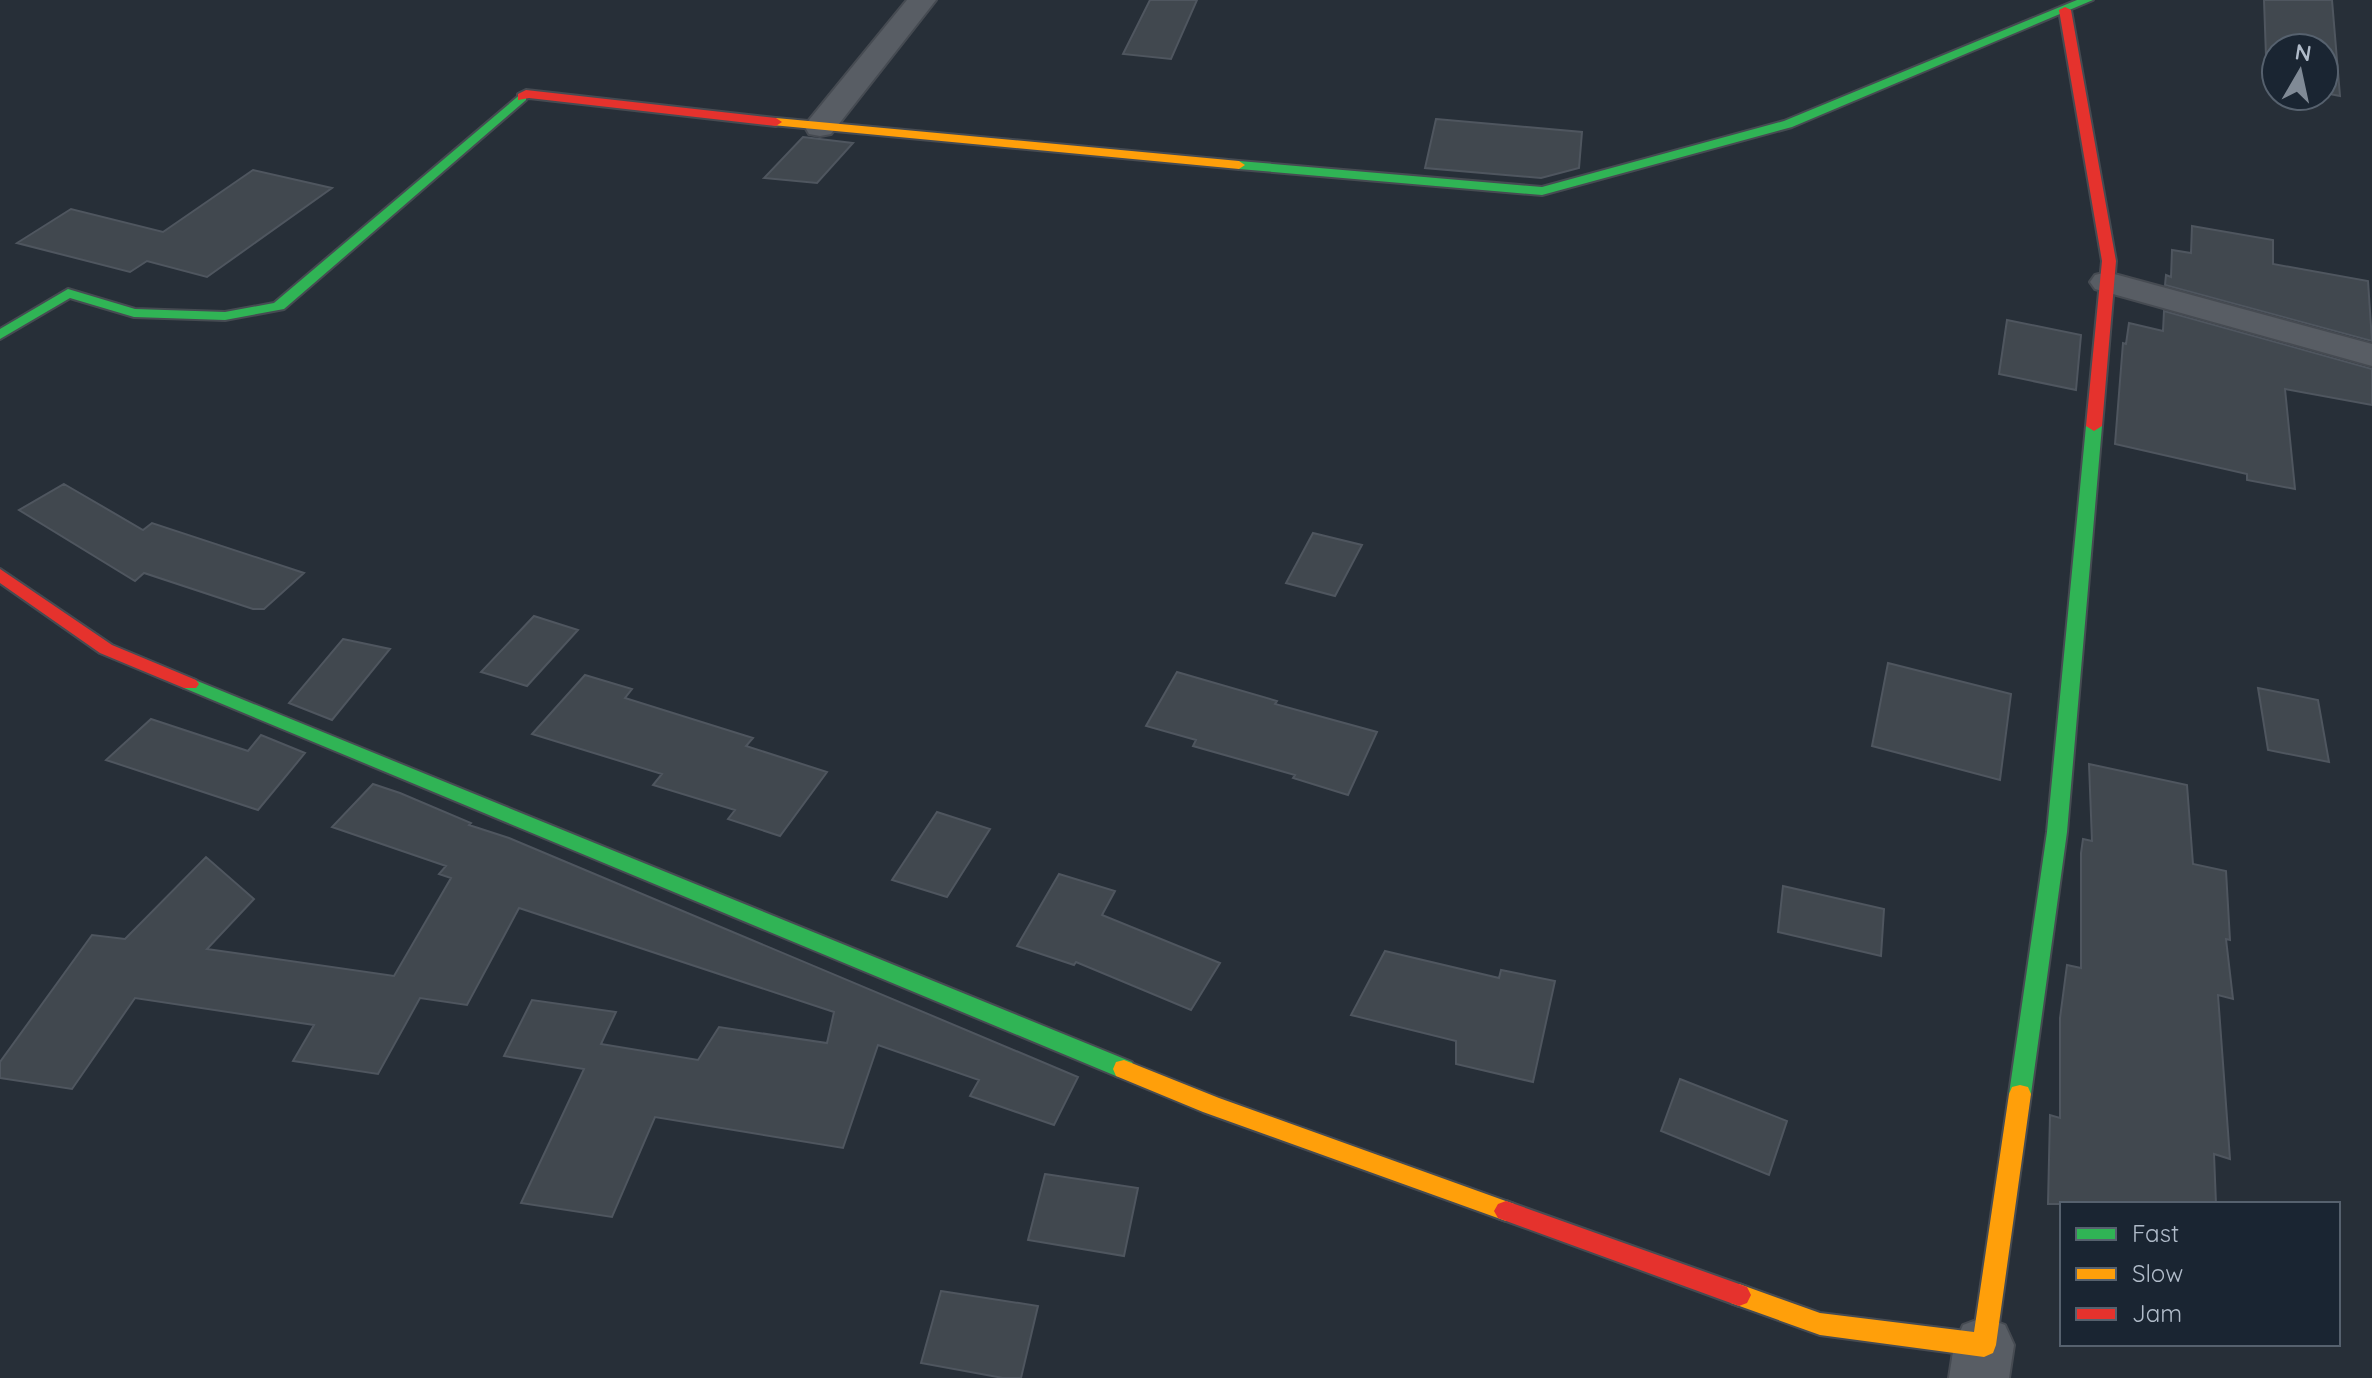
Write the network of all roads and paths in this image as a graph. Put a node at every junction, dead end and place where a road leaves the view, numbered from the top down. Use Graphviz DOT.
graph roads {
  1 [pos="922,0"];
  2 [pos="2087,0"];
  3 [pos="2065,10"];
  4 [pos="820,127"];
  5 [pos="2107,282"];
  6 [pos="0,335"];
  7 [pos="2372,355"];
  8 [pos="0,575"];
  9 [pos="1982,1362"];
  1 -- 4 [label="street"];
  2 -- 3 [label="street"];
  3 -- 4 [label="street"];
  3 -- 5 [label="street"];
  4 -- 6 [label="street"];
  5 -- 7 [label="street"];
  5 -- 9 [label="street"];
  8 -- 9 [label="street"];
}
